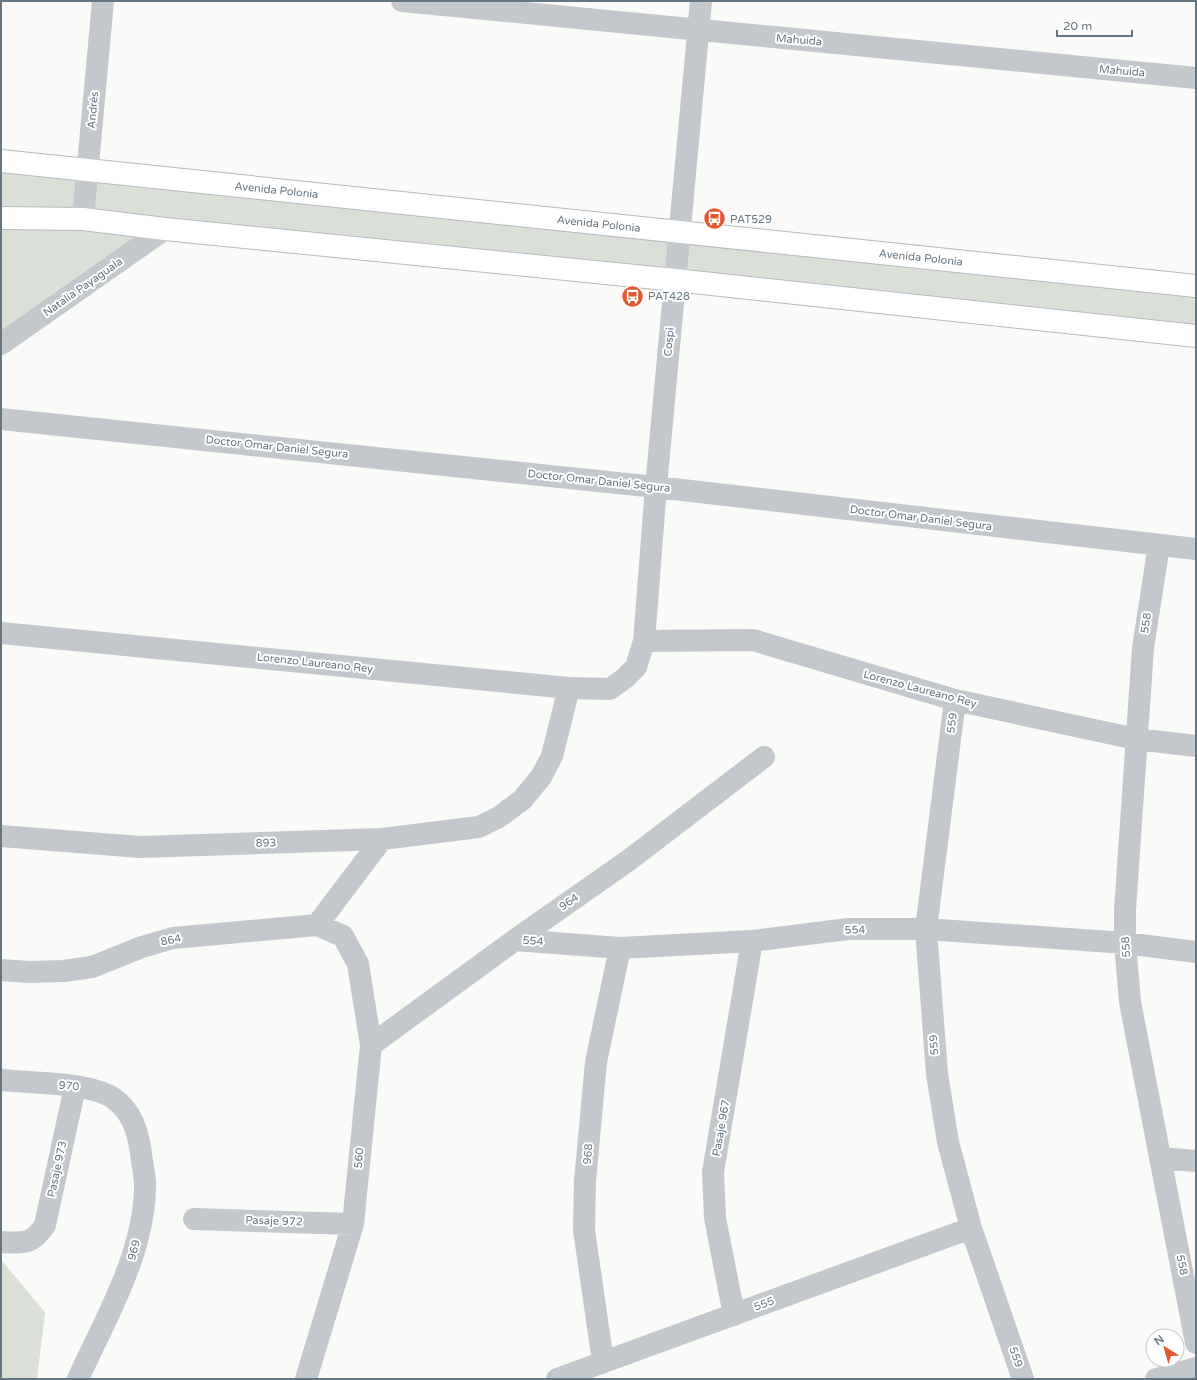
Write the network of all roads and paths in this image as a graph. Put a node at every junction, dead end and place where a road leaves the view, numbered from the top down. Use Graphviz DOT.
graph roads {
  1 [pos="103,1"];
  2 [pos="402,1"];
  3 [pos="700,1"];
  4 [pos="698,31"];
  5 [pos="1196,78"];
  6 [pos="1,161"];
  7 [pos="88,169"];
  8 [pos="1,218"];
  9 [pos="83,219"];
  10 [pos="165,229"];
  11 [pos="680,232"];
  12 [pos="675,280"];
  13 [pos="1196,286"];
  14 [pos="1196,336"];
  15 [pos="1,344"];
  16 [pos="1,419"];
  17 [pos="656,487"];
  18 [pos="1159,545"];
  19 [pos="1196,549"];
  20 [pos="1,632"];
  21 [pos="644,641"];
  22 [pos="626,678"];
  23 [pos="569,688"];
  24 [pos="955,700"];
  25 [pos="1136,740"];
  26 [pos="1196,746"];
  27 [pos="764,757"];
  28 [pos="1,836"];
  29 [pos="382,839"];
  30 [pos="317,925"];
  31 [pos="926,929"];
  32 [pos="343,936"];
  33 [pos="515,940"];
  34 [pos="752,941"];
  35 [pos="1125,943"];
  36 [pos="620,948"];
  37 [pos="1196,952"];
  38 [pos="1,970"];
  39 [pos="371,1045"];
  40 [pos="1,1080"];
  41 [pos="75,1087"];
  42 [pos="128,1113"];
  43 [pos="1160,1158"];
  44 [pos="1196,1161"];
  45 [pos="194,1219"];
  46 [pos="353,1224"];
  47 [pos="971,1228"];
  48 [pos="1,1242"];
  49 [pos="734,1316"];
  50 [pos="1196,1343"];
  51 [pos="603,1362"];
  52 [pos="1196,1368"];
  53 [pos="78,1379"];
  54 [pos="306,1379"];
  55 [pos="557,1379"];
  56 [pos="1023,1379"];
  57 [pos="1156,1379"];
  1 -- 7 [label="street, Andrés"];
  2 -- 4 [label="street, Mahuida"];
  3 -- 4 [label="street, Cospi"];
  4 -- 5 [label="street, Mahuida"];
  4 -- 11 [label="street, Cospi"];
  6 -- 7 [label="main road, Avenida Polonia"];
  7 -- 9 [label="street, Andrés"];
  7 -- 11 [label="main road, Avenida Polonia"];
  8 -- 9 [label="main road"];
  9 -- 10 [label="main road"];
  10 -- 12 [label="main road"];
  10 -- 15 [label="street, Natalia Payaguala"];
  11 -- 12 [label="street, Cospi"];
  11 -- 13 [label="main road, Avenida Polonia"];
  12 -- 14 [label="main road"];
  12 -- 17 [label="street, Cospi"];
  16 -- 17 [label="street, Doctor Omar Daniel Segura"];
  17 -- 18 [label="street, Doctor Omar Daniel Segura"];
  17 -- 21 [label="street, Cospi"];
  18 -- 19 [label="street, Doctor Omar Daniel Segura"];
  18 -- 25 [label="street, 558"];
  20 -- 23 [label="street, Lorenzo Laureano Rey"];
  21 -- 22 [label="street, Cospi"];
  21 -- 24 [label="street, Lorenzo Laureano Rey"];
  22 -- 23 [label="street, Lorenzo Laureano Rey"];
  23 -- 29 [label="street, 893"];
  24 -- 25 [label="street, Lorenzo Laureano Rey"];
  24 -- 31 [label="street, 559"];
  25 -- 26 [label="street, Lorenzo Laureano Rey"];
  25 -- 35 [label="street, 558"];
  27 -- 33 [label="street, 964"];
  28 -- 29 [label="street, 893"];
  29 -- 30 [label="street"];
  30 -- 32 [label="street, 864"];
  30 -- 38 [label="street, 864"];
  31 -- 34 [label="street, 554"];
  31 -- 35 [label="street, 554"];
  31 -- 47 [label="street, 559"];
  32 -- 39 [label="street, 560"];
  33 -- 36 [label="street, 554"];
  33 -- 39 [label="street, 964"];
  34 -- 36 [label="street, 554"];
  34 -- 49 [label="street, Pasaje 967"];
  35 -- 37 [label="street, 554"];
  35 -- 43 [label="street, 558"];
  36 -- 51 [label="street, 968"];
  39 -- 46 [label="street, 560"];
  40 -- 41 [label="street, 970"];
  41 -- 42 [label="street, 970"];
  41 -- 48 [label="street, Pasaje 973"];
  42 -- 53 [label="street, 969"];
  43 -- 44 [label="street"];
  43 -- 50 [label="street, 558"];
  45 -- 46 [label="street, Pasaje 972"];
  46 -- 54 [label="street, 560"];
  47 -- 49 [label="street, 555"];
  47 -- 56 [label="street, 559"];
  49 -- 51 [label="street, 555"];
  51 -- 55 [label="street, 555"];
  52 -- 57 [label="street"];
}
